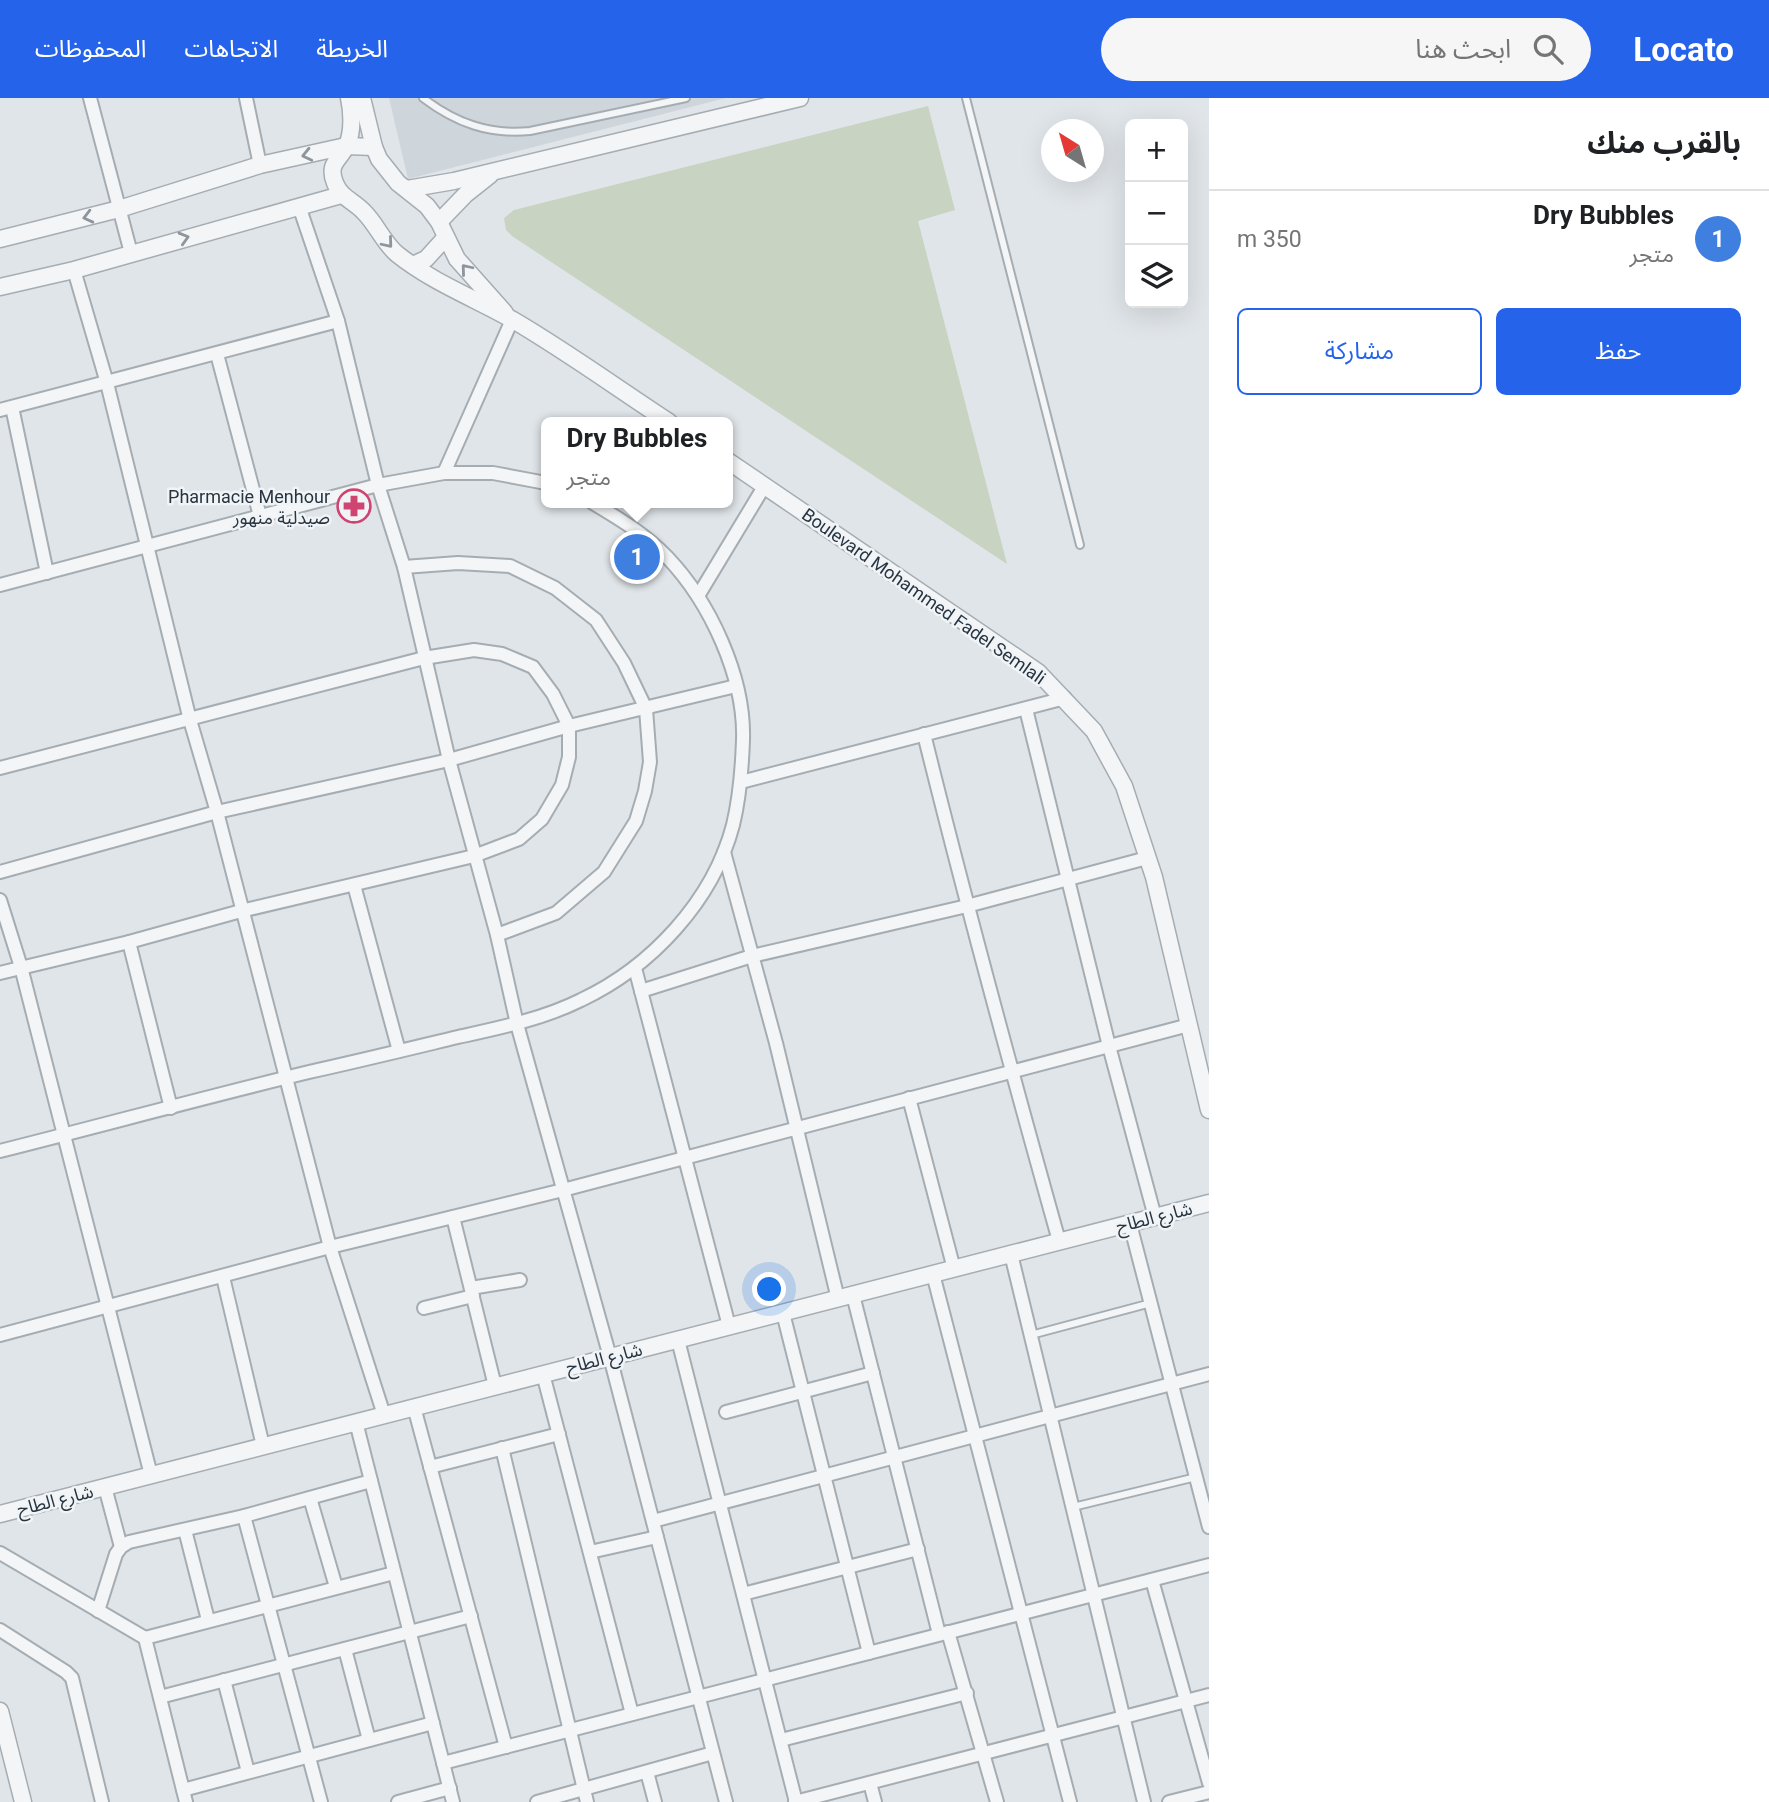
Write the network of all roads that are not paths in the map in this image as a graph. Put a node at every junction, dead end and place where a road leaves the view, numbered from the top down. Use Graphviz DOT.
graph roads {
  1 [pos="90,98"];
  2 [pos="246,98"];
  3 [pos="349,98"];
  4 [pos="362,98"];
  5 [pos="423,98"];
  6 [pos="686,98"];
  7 [pos="800,98"];
  8 [pos="966,98"];
  9 [pos="346,146"];
  10 [pos="374,147"];
  11 [pos="260,165"];
  12 [pos="501,168"];
  13 [pos="407,189"];
  14 [pos="341,195"];
  15 [pos="299,206"];
  16 [pos="120,209"];
  17 [pos="442,230"];
  18 [pos="0,239"];
  19 [pos="131,253"];
  20 [pos="413,265"];
  21 [pos="74,270"];
  22 [pos="0,287"];
  23 [pos="512,320"];
  24 [pos="338,321"];
  25 [pos="217,354"];
  26 [pos="107,383"];
  27 [pos="6,408"];
  28 [pos="661,417"];
  29 [pos="733,464"];
  30 [pos="444,473"];
  31 [pos="541,483"];
  32 [pos="378,485"];
  33 [pos="765,485"];
  34 [pos="601,508"];
  35 [pos="260,516"];
  36 [pos="1080,545"];
  37 [pos="148,547"];
  38 [pos="404,567"];
  39 [pos="47,573"];
  40 [pos="0,585"];
  41 [pos="698,596"];
  42 [pos="424,658"];
  43 [pos="737,686"];
  44 [pos="1065,698"];
  45 [pos="646,709"];
  46 [pos="1026,709"];
  47 [pos="190,720"];
  48 [pos="569,726"];
  49 [pos="924,734"];
  50 [pos="449,760"];
  51 [pos="0,768"];
  52 [pos="741,782"];
  53 [pos="217,812"];
  54 [pos="724,852"];
  55 [pos="474,856"];
  56 [pos="1147,858"];
  57 [pos="0,872"];
  58 [pos="1068,878"];
  59 [pos="354,884"];
  60 [pos="0,900"];
  61 [pos="967,906"];
  62 [pos="241,911"];
  63 [pos="497,934"];
  64 [pos="129,942"];
  65 [pos="752,956"];
  66 [pos="21,967"];
  67 [pos="635,968"];
  68 [pos="0,973"];
  69 [pos="641,991"];
  70 [pos="517,1024"];
  71 [pos="1189,1025"];
  72 [pos="1109,1046"];
  73 [pos="399,1051"];
  74 [pos="1012,1072"];
  75 [pos="285,1078"];
  76 [pos="909,1098"];
  77 [pos="171,1108"];
  78 [pos="1209,1110"];
  79 [pos="796,1127"];
  80 [pos="64,1135"];
  81 [pos="0,1151"];
  82 [pos="685,1157"];
  83 [pos="563,1190"];
  84 [pos="1209,1203"];
  85 [pos="453,1217"];
  86 [pos="1155,1217"];
  87 [pos="1130,1224"];
  88 [pos="1059,1241"];
  89 [pos="330,1247"];
  90 [pos="1011,1254"];
  91 [pos="954,1269"];
  92 [pos="933,1274"];
  93 [pos="223,1277"];
  94 [pos="520,1280"];
  95 [pos="472,1292"];
  96 [pos="845,1297"];
  97 [pos="1151,1303"];
  98 [pos="108,1307"];
  99 [pos="424,1308"];
  100 [pos="783,1313"];
  101 [pos="729,1326"];
  102 [pos="0,1335"];
  103 [pos="1031,1335"];
  104 [pos="678,1340"];
  105 [pos="610,1357"];
  106 [pos="873,1373"];
  107 [pos="543,1374"];
  108 [pos="1209,1374"];
  109 [pos="1172,1384"];
  110 [pos="495,1387"];
  111 [pos="803,1392"];
  112 [pos="414,1407"];
  113 [pos="726,1412"];
  114 [pos="384,1415"];
  115 [pos="1051,1416"];
  116 [pos="356,1422"];
  117 [pos="559,1434"];
  118 [pos="975,1436"];
  119 [pos="263,1446"];
  120 [pos="502,1448"];
  121 [pos="894,1457"];
  122 [pos="430,1467"];
  123 [pos="150,1475"];
  124 [pos="824,1476"];
  125 [pos="1196,1477"];
  126 [pos="371,1481"];
  127 [pos="105,1487"];
  128 [pos="310,1498"];
  129 [pos="720,1503"];
  130 [pos="1073,1507"];
  131 [pos="0,1514"];
  132 [pos="244,1516"];
  133 [pos="653,1521"];
  134 [pos="1209,1527"];
  135 [pos="185,1530"];
  136 [pos="656,1536"];
  137 [pos="121,1546"];
  138 [pos="918,1549"];
  139 [pos="590,1552"];
  140 [pos="0,1553"];
  141 [pos="1209,1565"];
  142 [pos="848,1568"];
  143 [pos="394,1573"];
  144 [pos="1152,1580"];
  145 [pos="336,1587"];
  146 [pos="743,1594"];
  147 [pos="1094,1595"];
  148 [pos="268,1605"];
  149 [pos="98,1611"];
  150 [pos="1020,1614"];
  151 [pos="471,1616"];
  152 [pos="208,1620"];
  153 [pos="0,1630"];
  154 [pos="410,1632"];
  155 [pos="943,1633"];
  156 [pos="145,1638"];
  157 [pos="345,1649"];
  158 [pos="869,1653"];
  159 [pos="284,1665"];
  160 [pos="765,1679"];
  161 [pos="223,1680"];
  162 [pos="967,1693"];
  163 [pos="1209,1695"];
  164 [pos="160,1697"];
  165 [pos="699,1698"];
  166 [pos="1187,1700"];
  167 [pos="0,1711"];
  168 [pos="632,1714"];
  169 [pos="1123,1717"];
  170 [pos="433,1723"];
  171 [pos="569,1730"];
  172 [pos="1052,1735"];
  173 [pos="369,1740"];
  174 [pos="781,1740"];
  175 [pos="506,1747"];
  176 [pos="5,1753"];
  177 [pos="984,1753"];
  178 [pos="713,1754"];
  179 [pos="309,1756"];
  180 [pos="443,1763"];
  181 [pos="248,1772"];
  182 [pos="647,1772"];
  183 [pos="870,1783"];
  184 [pos="1209,1783"];
  185 [pos="450,1788"];
  186 [pos="1209,1792"];
  187 [pos="185,1796"];
  188 [pos="585,1796"];
  189 [pos="23,1802"];
  190 [pos="102,1802"];
  191 [pos="321,1802"];
  192 [pos="398,1802"];
  193 [pos="453,1802"];
  194 [pos="537,1802"];
  195 [pos="655,1802"];
  196 [pos="726,1802"];
  197 [pos="796,1802"];
  198 [pos="875,1802"];
  199 [pos="997,1802"];
  200 [pos="1070,1802"];
  201 [pos="1144,1802"];
  202 [pos="1169,1802"];
  1 -- 16 [label="street"];
  2 -- 11 [label="street"];
  3 -- 9 [label="street"];
  4 -- 10 [label="street"];
  5 -- 6 [label="lane"];
  7 -- 12 [label="street"];
  8 -- 36 [label="lane"];
  9 -- 10 [label="street"];
  9 -- 11 [label="street, one-way"];
  9 -- 14 [label="street"];
  10 -- 13 [label="street"];
  11 -- 16 [label="street"];
  12 -- 13 [label="street"];
  12 -- 17 [label="street"];
  13 -- 17 [label="street"];
  14 -- 15 [label="street"];
  14 -- 20 [label="street, one-way"];
  19 -- 15 [label="street, one-way"];
  15 -- 24 [label="street"];
  16 -- 18 [label="street, one-way"];
  16 -- 19 [label="street"];
  17 -- 20 [label="street"];
  23 -- 17 [label="street, one-way"];
  19 -- 21 [label="street"];
  20 -- 23 [label="street"];
  21 -- 22 [label="street"];
  21 -- 26 [label="street"];
  23 -- 28 [label="street"];
  23 -- 30 [label="street"];
  24 -- 25 [label="street"];
  24 -- 32 [label="street"];
  25 -- 26 [label="street"];
  25 -- 35 [label="street"];
  26 -- 27 [label="street"];
  26 -- 37 [label="street"];
  27 -- 39 [label="street"];
  29 -- 33 [label="street, Boulevard Mohammed Fadel Semlali"];
  30 -- 31 [label="street"];
  30 -- 32 [label="street"];
  32 -- 35 [label="street"];
  32 -- 38 [label="street"];
  33 -- 41 [label="street"];
  33 -- 44 [label="street, Boulevard Mohammed Fadel Semlali"];
  34 -- 41 [label="street"];
  35 -- 37 [label="street"];
  37 -- 39 [label="street"];
  37 -- 47 [label="street"];
  38 -- 42 [label="street"];
  38 -- 45 [label="street"];
  39 -- 40 [label="street"];
  41 -- 43 [label="street"];
  42 -- 47 [label="street"];
  42 -- 48 [label="street"];
  42 -- 50 [label="street"];
  43 -- 45 [label="street"];
  43 -- 52 [label="street"];
  44 -- 46 [label="street"];
  44 -- 56 [label="street, Boulevard Mohammed Fadel Semlali"];
  45 -- 48 [label="street"];
  45 -- 63 [label="street"];
  46 -- 49 [label="street"];
  46 -- 58 [label="street"];
  47 -- 51 [label="street"];
  47 -- 53 [label="street"];
  48 -- 50 [label="street"];
  48 -- 55 [label="street"];
  49 -- 52 [label="street"];
  49 -- 61 [label="street"];
  50 -- 53 [label="street"];
  50 -- 55 [label="street"];
  52 -- 54 [label="street"];
  53 -- 57 [label="street"];
  53 -- 62 [label="street"];
  54 -- 65 [label="street"];
  54 -- 67 [label="street"];
  55 -- 59 [label="street"];
  55 -- 63 [label="street"];
  56 -- 58 [label="street"];
  56 -- 71 [label="street, Boulevard Mohammed Fadel Semlali"];
  58 -- 61 [label="street"];
  58 -- 72 [label="street"];
  59 -- 62 [label="street"];
  59 -- 73 [label="street"];
  60 -- 66 [label="street"];
  61 -- 65 [label="street"];
  61 -- 74 [label="street"];
  62 -- 64 [label="street"];
  62 -- 75 [label="street"];
  63 -- 70 [label="street"];
  64 -- 66 [label="street"];
  64 -- 77 [label="street"];
  65 -- 69 [label="street"];
  65 -- 79 [label="street"];
  66 -- 68 [label="street"];
  66 -- 80 [label="street"];
  67 -- 69 [label="street"];
  67 -- 70 [label="street"];
  69 -- 82 [label="street"];
  70 -- 73 [label="street"];
  70 -- 83 [label="street"];
  71 -- 72 [label="street"];
  71 -- 78 [label="street, Boulevard Mohammed Fadel Semlali"];
  72 -- 74 [label="street"];
  72 -- 86 [label="street"];
  73 -- 75 [label="street"];
  74 -- 76 [label="street"];
  74 -- 88 [label="street"];
  75 -- 77 [label="street"];
  75 -- 89 [label="street"];
  76 -- 79 [label="street"];
  76 -- 91 [label="street"];
  77 -- 80 [label="street"];
  79 -- 82 [label="street"];
  79 -- 96 [label="street"];
  80 -- 81 [label="street"];
  80 -- 98 [label="street"];
  82 -- 83 [label="street"];
  82 -- 101 [label="street"];
  83 -- 85 [label="street"];
  83 -- 105 [label="street"];
  84 -- 86 [label="street, شارع الطاح"];
  85 -- 89 [label="street"];
  85 -- 95 [label="street"];
  86 -- 87 [label="street, شارع الطاح"];
  87 -- 88 [label="street, شارع الطاح"];
  87 -- 97 [label="street"];
  88 -- 90 [label="street, شارع الطاح"];
  89 -- 93 [label="street"];
  89 -- 114 [label="street"];
  90 -- 91 [label="street, شارع الطاح"];
  90 -- 103 [label="street"];
  91 -- 92 [label="street, شارع الطاح"];
  92 -- 96 [label="street, شارع الطاح"];
  92 -- 118 [label="street"];
  93 -- 98 [label="street"];
  93 -- 119 [label="street"];
  94 -- 95 [label="street"];
  95 -- 99 [label="street"];
  95 -- 110 [label="street"];
  96 -- 100 [label="street, شارع الطاح"];
  96 -- 106 [label="street"];
  97 -- 103 [label="lane"];
  97 -- 109 [label="street"];
  98 -- 102 [label="street"];
  98 -- 123 [label="street"];
  100 -- 101 [label="street, شارع الطاح"];
  100 -- 111 [label="street"];
  101 -- 104 [label="street, شارع الطاح"];
  103 -- 115 [label="street"];
  104 -- 105 [label="street, شارع الطاح"];
  104 -- 129 [label="street"];
  105 -- 107 [label="street, شارع الطاح"];
  105 -- 133 [label="street"];
  106 -- 111 [label="street"];
  106 -- 121 [label="street"];
  107 -- 110 [label="street, شارع الطاح"];
  107 -- 117 [label="street"];
  108 -- 109 [label="street"];
  109 -- 115 [label="street"];
  109 -- 125 [label="street"];
  110 -- 112 [label="street, شارع الطاح"];
  111 -- 113 [label="street"];
  111 -- 124 [label="street"];
  112 -- 114 [label="street, شارع الطاح"];
  112 -- 122 [label="street"];
  114 -- 116 [label="street, شارع الطاح"];
  115 -- 118 [label="street"];
  115 -- 130 [label="street"];
  116 -- 119 [label="street, شارع الطاح"];
  116 -- 126 [label="street"];
  117 -- 120 [label="street"];
  117 -- 139 [label="street"];
  118 -- 121 [label="street"];
  118 -- 150 [label="street"];
  119 -- 123 [label="street, شارع الطاح"];
  120 -- 122 [label="street"];
  120 -- 171 [label="street"];
  121 -- 124 [label="street"];
  121 -- 138 [label="street"];
  122 -- 151 [label="street"];
  123 -- 127 [label="street, شارع الطاح"];
  124 -- 129 [label="street"];
  124 -- 142 [label="street"];
  125 -- 130 [label="lane"];
  125 -- 134 [label="street"];
  126 -- 128 [label="street"];
  126 -- 143 [label="street"];
  127 -- 131 [label="street, شارع الطاح"];
  127 -- 137 [label="street"];
  128 -- 132 [label="street"];
  128 -- 145 [label="street"];
  129 -- 133 [label="street"];
  129 -- 146 [label="street"];
  130 -- 147 [label="street"];
  132 -- 135 [label="street"];
  132 -- 148 [label="street"];
  133 -- 136 [label="street"];
  135 -- 137 [label="street"];
  135 -- 152 [label="street"];
  136 -- 139 [label="street"];
  136 -- 165 [label="street"];
  137 -- 149 [label="street"];
  138 -- 142 [label="street"];
  138 -- 155 [label="street"];
  139 -- 168 [label="street"];
  140 -- 149 [label="street"];
  141 -- 144 [label="street"];
  142 -- 146 [label="street"];
  142 -- 158 [label="street"];
  143 -- 145 [label="street"];
  143 -- 154 [label="street"];
  144 -- 147 [label="street"];
  144 -- 166 [label="street"];
  145 -- 148 [label="street"];
  146 -- 160 [label="street"];
  147 -- 150 [label="street"];
  147 -- 169 [label="street"];
  148 -- 152 [label="street"];
  148 -- 159 [label="street"];
  149 -- 156 [label="street"];
  150 -- 155 [label="street"];
  150 -- 172 [label="street"];
  151 -- 154 [label="street"];
  151 -- 175 [label="street"];
  152 -- 156 [label="street"];
  153 -- 190 [label="street"];
  154 -- 157 [label="street"];
  154 -- 170 [label="street"];
  155 -- 158 [label="street"];
  155 -- 162 [label="street"];
  156 -- 164 [label="street"];
  157 -- 159 [label="street"];
  157 -- 173 [label="street"];
  158 -- 160 [label="street"];
  159 -- 161 [label="street"];
  159 -- 179 [label="street"];
  160 -- 165 [label="street"];
  160 -- 174 [label="street"];
  161 -- 164 [label="street"];
  161 -- 181 [label="street"];
  162 -- 174 [label="street"];
  162 -- 177 [label="street"];
  163 -- 166 [label="street"];
  164 -- 187 [label="street"];
  165 -- 168 [label="street"];
  165 -- 178 [label="street"];
  166 -- 169 [label="street"];
  166 -- 184 [label="street"];
  167 -- 176 [label="street"];
  168 -- 171 [label="street"];
  169 -- 172 [label="street"];
  169 -- 201 [label="street"];
  170 -- 173 [label="street"];
  170 -- 180 [label="street"];
  171 -- 175 [label="street"];
  171 -- 188 [label="street"];
  172 -- 177 [label="street"];
  172 -- 200 [label="street"];
  173 -- 179 [label="street"];
  174 -- 197 [label="street"];
  175 -- 180 [label="street"];
  176 -- 189 [label="street"];
  177 -- 183 [label="street"];
  177 -- 199 [label="street"];
  178 -- 182 [label="street"];
  178 -- 196 [label="street"];
  179 -- 181 [label="street"];
  179 -- 191 [label="street"];
  180 -- 185 [label="street"];
  181 -- 187 [label="street"];
  182 -- 188 [label="street"];
  182 -- 195 [label="street"];
  183 -- 197 [label="street"];
  183 -- 198 [label="street"];
  185 -- 192 [label="street"];
  185 -- 193 [label="street"];
  186 -- 202 [label="street"];
  188 -- 194 [label="street"];
}
